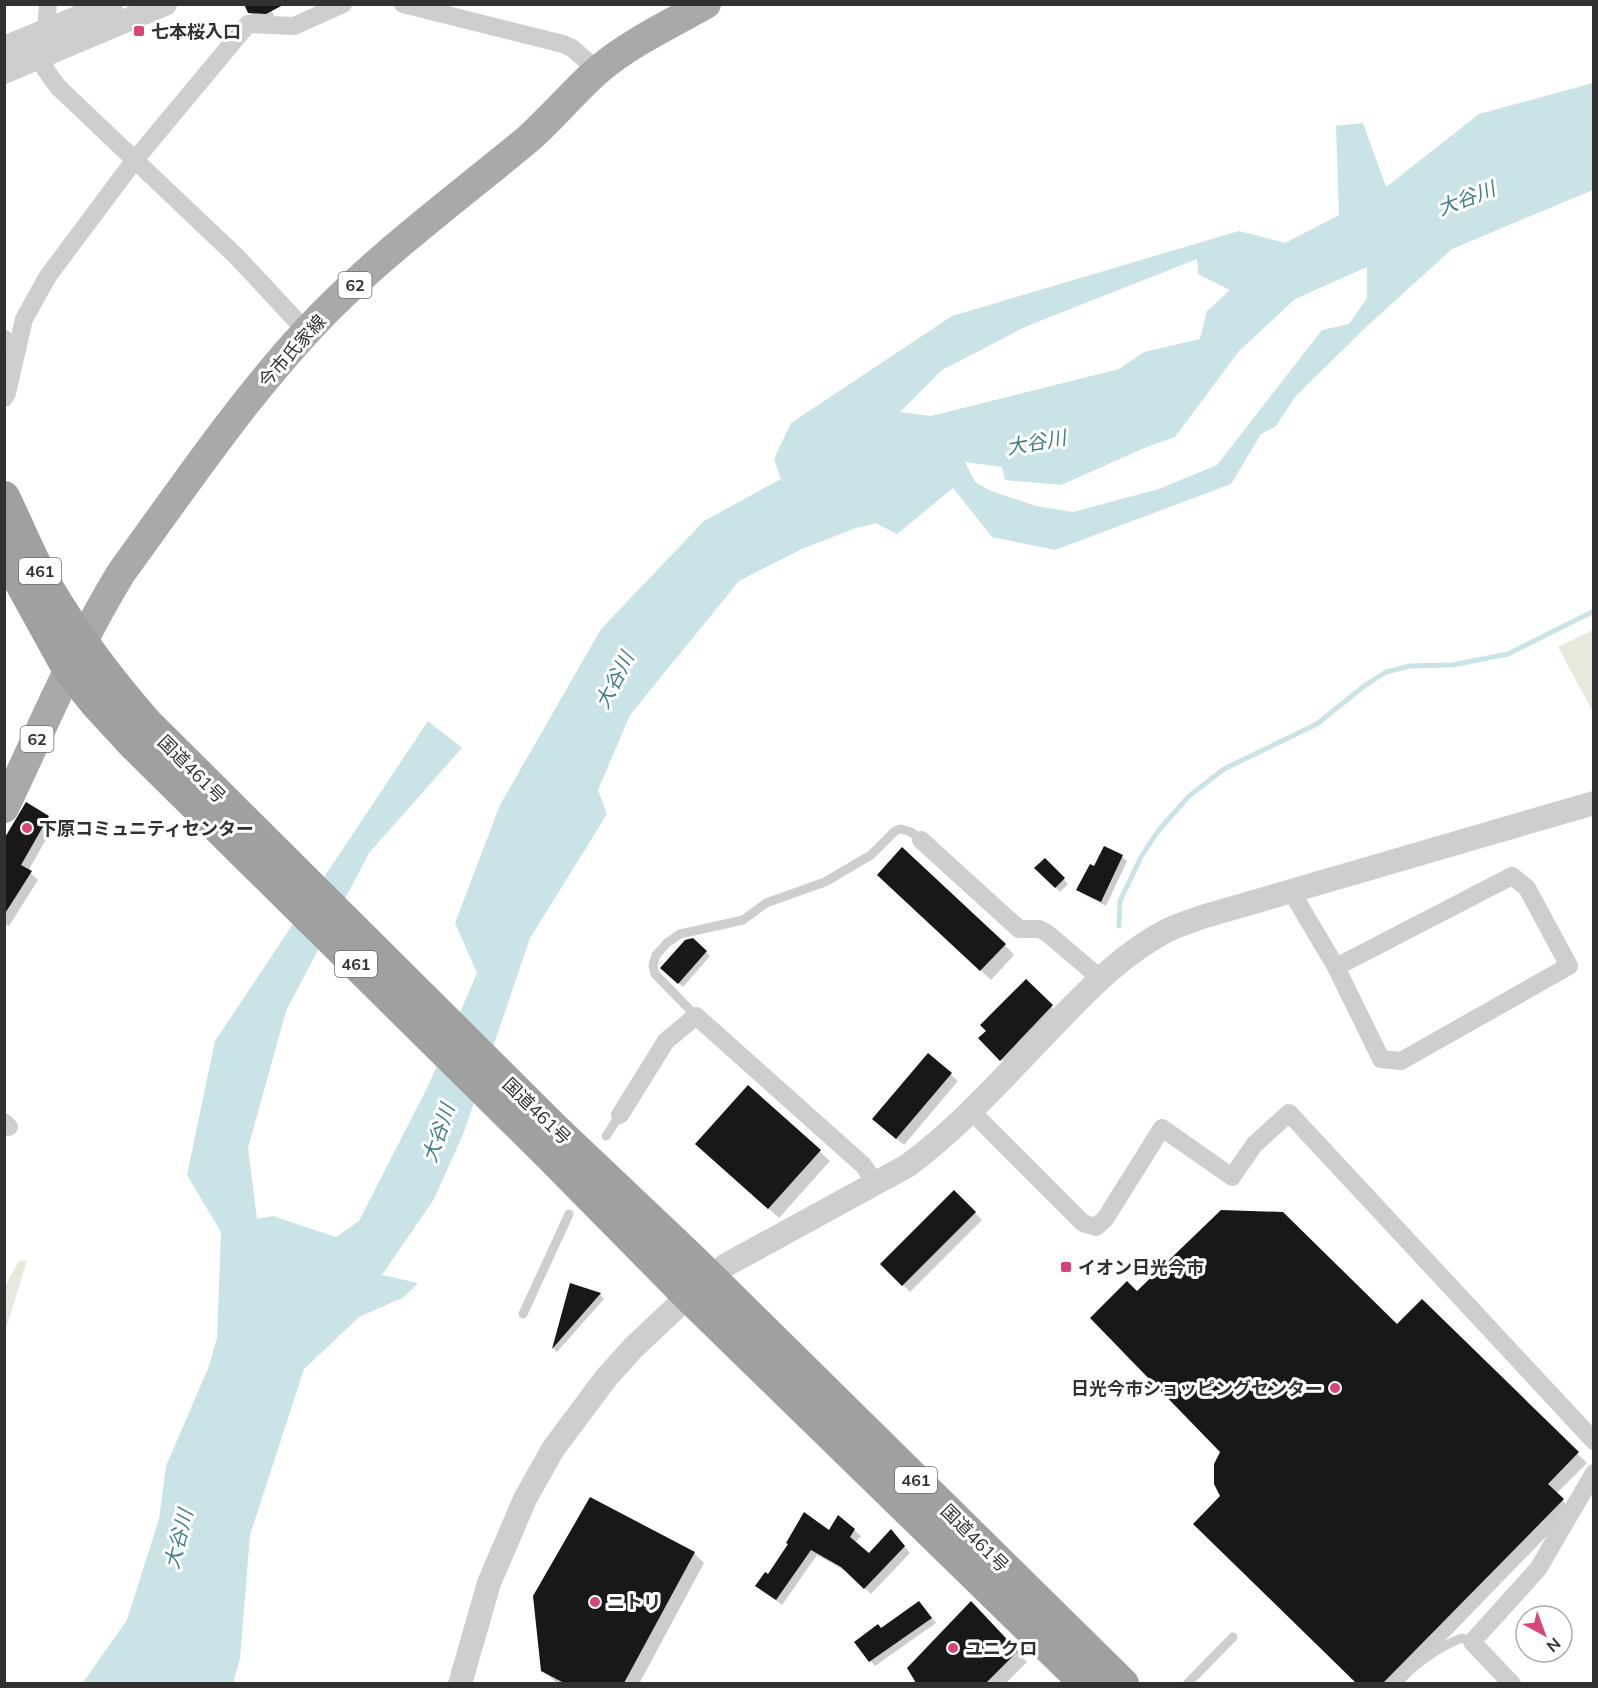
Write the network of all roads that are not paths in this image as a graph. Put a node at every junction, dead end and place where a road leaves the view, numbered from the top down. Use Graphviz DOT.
graph roads {
  1 [pos="48,4"];
  2 [pos="111,4"];
  3 [pos="165,4"];
  4 [pos="343,4"];
  5 [pos="403,4"];
  6 [pos="706,4"];
  7 [pos="46,32"];
  8 [pos="4,48"];
  9 [pos="44,56"];
  10 [pos="598,71"];
  11 [pos="4,72"];
  12 [pos="134,160"];
  13 [pos="306,331"];
  14 [pos="4,398"];
  15 [pos="4,497"];
  16 [pos="4,553"];
  17 [pos="75,656"];
  18 [pos="1593,803"];
  19 [pos="4,808"];
  20 [pos="921,840"];
  21 [pos="1291,891"];
  22 [pos="1336,967"];
  23 [pos="1100,978"];
  24 [pos="696,1016"];
  25 [pos="971,1111"];
  26 [pos="620,1115"];
  27 [pos="606,1136"];
  28 [pos="876,1184"];
  29 [pos="569,1214"];
  30 [pos="699,1286"];
  31 [pos="523,1314"];
  32 [pos="1593,1441"];
  33 [pos="1593,1473"];
  34 [pos="1233,1637"];
  35 [pos="1472,1642"];
  36 [pos="460,1683"];
  37 [pos="1086,1683"];
  38 [pos="1123,1683"];
  39 [pos="1187,1683"];
  40 [pos="1393,1683"];
  41 [pos="1512,1683"];
  1 -- 7 [label="street"];
  2 -- 7 [label="street"];
  3 -- 9 [label="street"];
  4 -- 12 [label="street"];
  5 -- 10 [label="street"];
  6 -- 10 [label="main road, 今市氏家線 / 62"];
  7 -- 8 [label="street"];
  7 -- 9 [label="street"];
  9 -- 11 [label="street"];
  9 -- 12 [label="street"];
  10 -- 13 [label="main road, 今市氏家線 / 62"];
  12 -- 13 [label="street"];
  12 -- 14 [label="street"];
  13 -- 17 [label="main road, 今市氏家線 / 62"];
  15 -- 17 [label="highway, 国道461号 / 461"];
  16 -- 17 [label="highway, 国道461号 / 461"];
  17 -- 19 [label="main road, 今市氏家線 / 62"];
  17 -- 30 [label="highway, 国道461号 / 461"];
  18 -- 21 [label="street"];
  20 -- 23 [label="street"];
  20 -- 24 [label="lane"];
  21 -- 22 [label="street"];
  21 -- 23 [label="street"];
  22 -- 22 [label="street"];
  23 -- 25 [label="street"];
  24 -- 26 [label="street"];
  24 -- 28 [label="street"];
  25 -- 28 [label="street"];
  25 -- 32 [label="street"];
  26 -- 27 [label="lane"];
  28 -- 30 [label="street"];
  29 -- 31 [label="lane"];
  30 -- 36 [label="street"];
  30 -- 37 [label="highway, 国道461号 / 461"];
  30 -- 38 [label="highway, 国道461号 / 461"];
  33 -- 35 [label="street"];
  34 -- 39 [label="lane"];
  35 -- 40 [label="lane"];
  35 -- 41 [label="street"];
}
